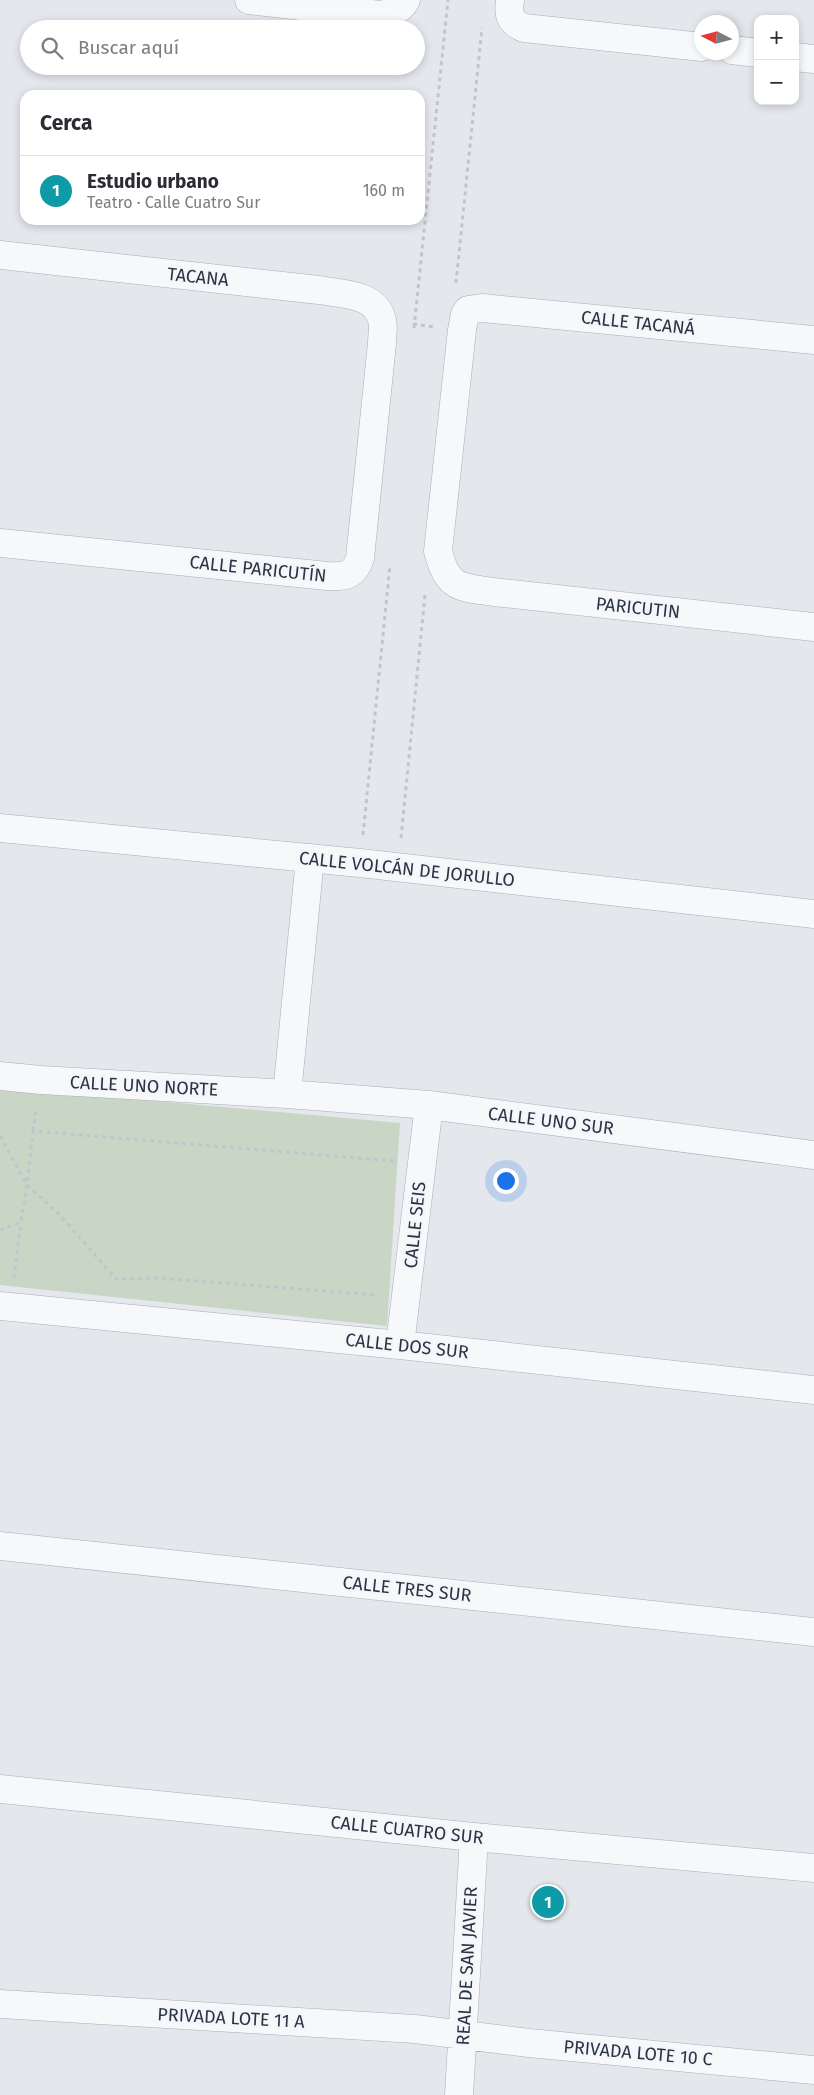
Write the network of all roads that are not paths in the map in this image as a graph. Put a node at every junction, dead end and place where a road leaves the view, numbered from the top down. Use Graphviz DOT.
graph roads {
  1 [pos="249,0"];
  2 [pos="510,0"];
  3 [pos="404,3"];
  4 [pos="694,46"];
  5 [pos="739,51"];
  6 [pos="754,53"];
  7 [pos="799,57"];
  8 [pos="814,59"];
  9 [pos="0,256"];
  10 [pos="382,321"];
  11 [pos="814,340"];
  12 [pos="0,543"];
  13 [pos="462,587"];
  14 [pos="814,627"];
  15 [pos="0,828"];
  16 [pos="310,858"];
  17 [pos="814,914"];
  18 [pos="0,1076"];
  19 [pos="287,1094"];
  20 [pos="429,1105"];
  21 [pos="814,1155"];
  22 [pos="5,1306"];
  23 [pos="400,1345"];
  24 [pos="814,1390"];
  25 [pos="0,1546"];
  26 [pos="814,1632"];
  27 [pos="0,1789"];
  28 [pos="474,1837"];
  29 [pos="814,1868"];
  30 [pos="0,2004"];
  31 [pos="462,2034"];
  32 [pos="814,2070"];
  33 [pos="459,2095"];
  1 -- 3 [label="street"];
  2 -- 4 [label="street"];
  5 -- 6 [label="street"];
  7 -- 8 [label="street"];
  9 -- 10 [label="street, TACANA"];
  10 -- 12 [label="street, CALLE PARICUTÍN"];
  11 -- 13 [label="street, CALLE TACANÁ"];
  13 -- 14 [label="street, PARICUTIN"];
  15 -- 16 [label="street, CALLE VOLCÁN DE JORULLO"];
  16 -- 17 [label="street, CALLE VOLCÁN DE JORULLO"];
  16 -- 19 [label="street"];
  18 -- 19 [label="street, CALLE UNO NORTE"];
  19 -- 20 [label="street, CALLE UNO SUR"];
  20 -- 21 [label="street, CALLE UNO SUR"];
  20 -- 23 [label="street, CALLE SEIS"];
  22 -- 23 [label="street, CALLE DOS SUR"];
  23 -- 24 [label="street, CALLE DOS SUR"];
  25 -- 26 [label="street, CALLE TRES SUR"];
  27 -- 28 [label="street, CALLE CUATRO SUR"];
  28 -- 29 [label="street, CALLE CUATRO SUR"];
  28 -- 31 [label="street, REAL DE SAN JAVIER"];
  30 -- 31 [label="street, PRIVADA LOTE 11 A"];
  31 -- 32 [label="street, PRIVADA LOTE 10 C"];
  31 -- 33 [label="street, REAL DE SAN JAVIER"];
}
